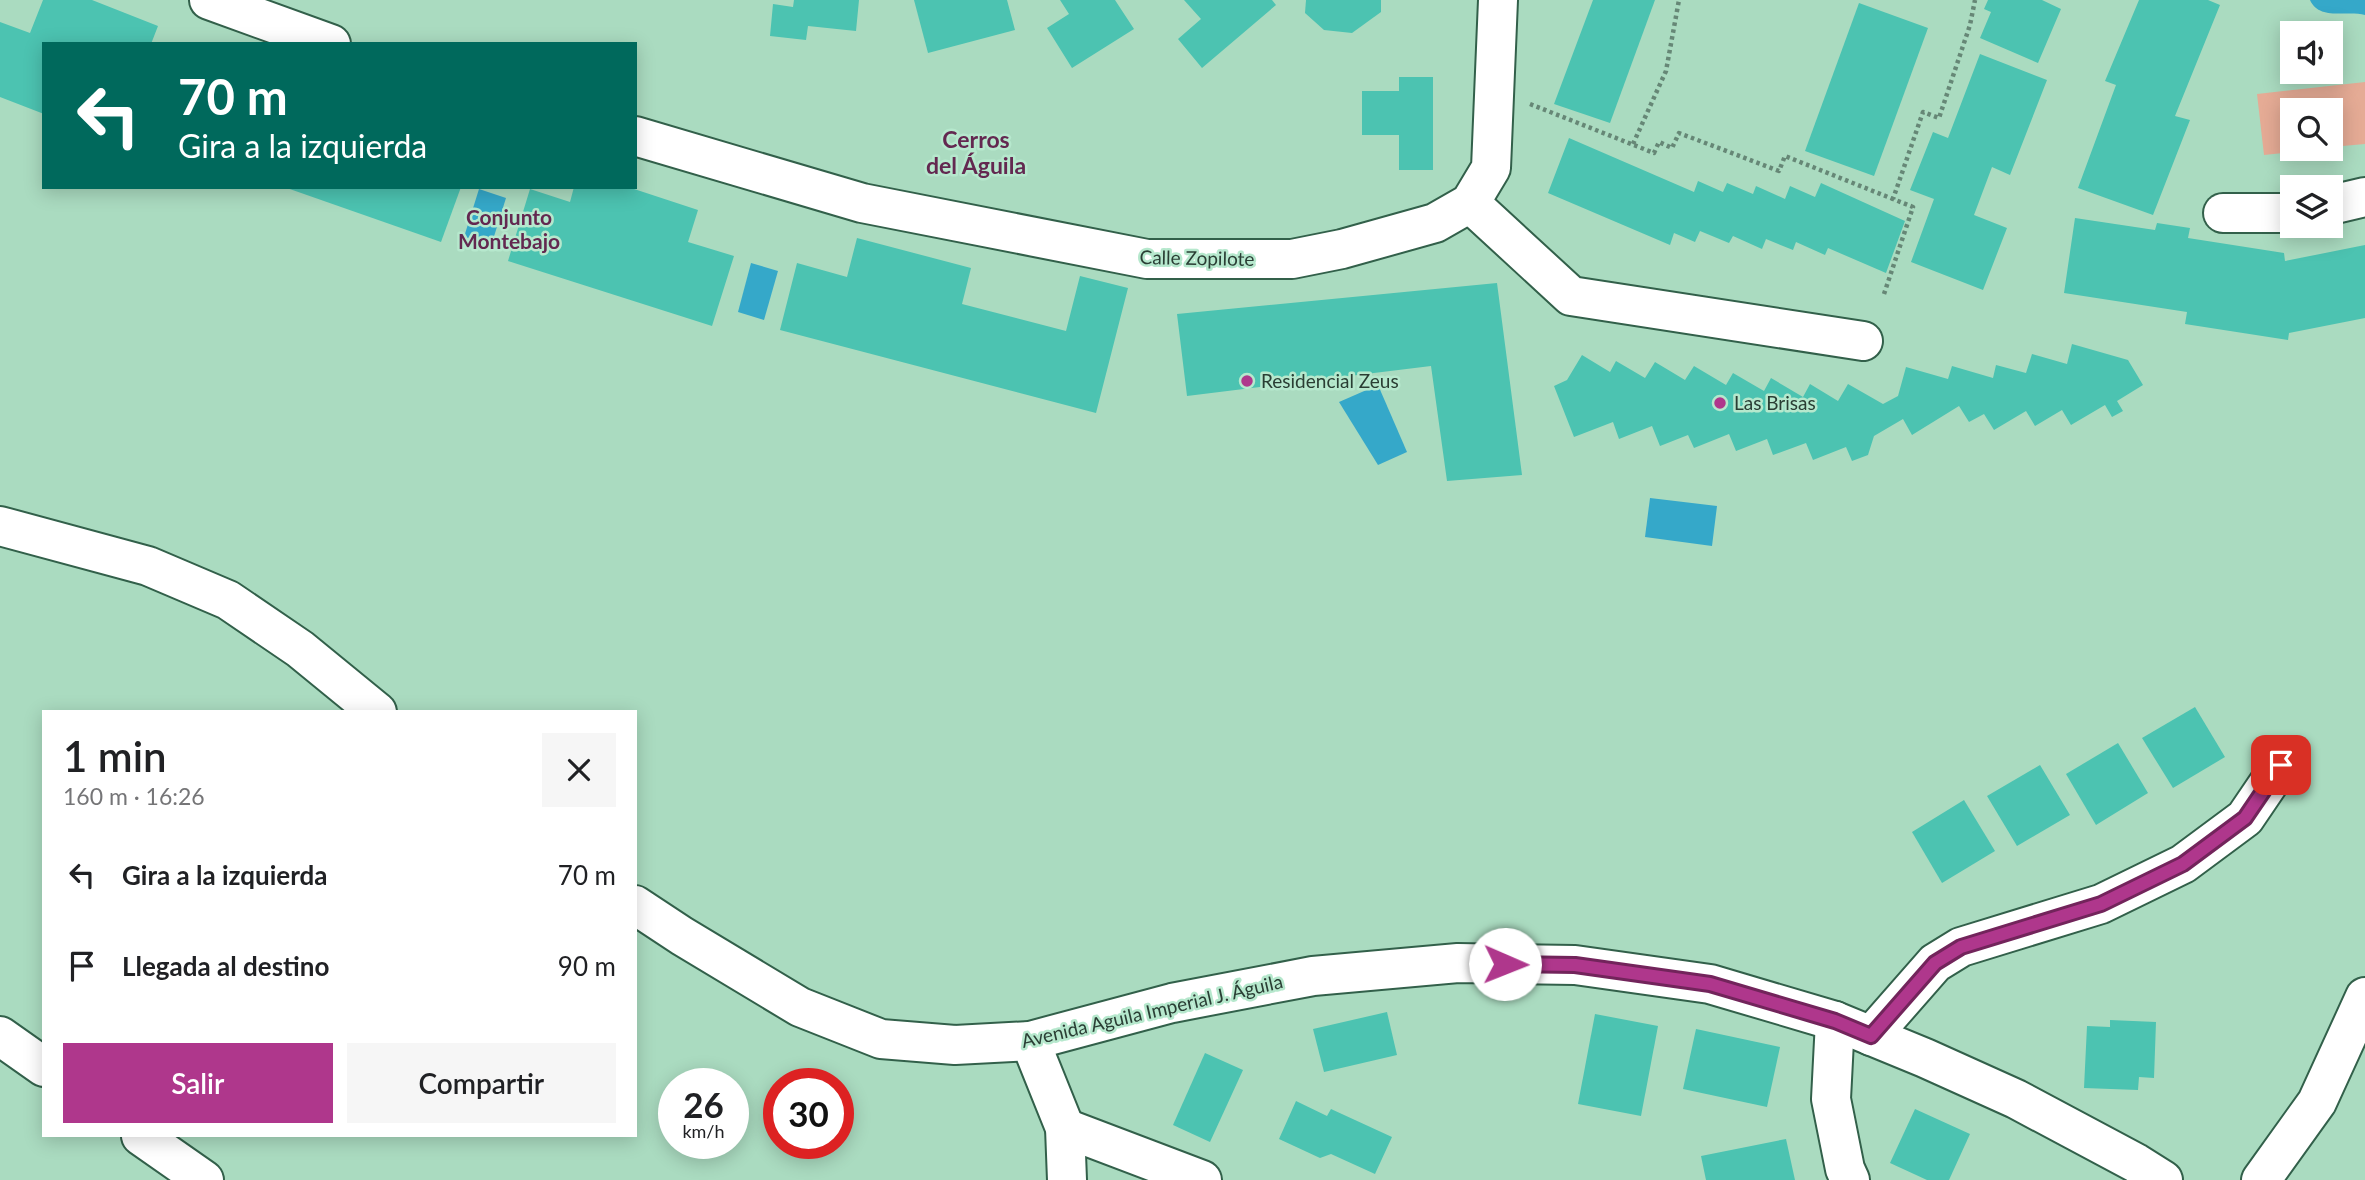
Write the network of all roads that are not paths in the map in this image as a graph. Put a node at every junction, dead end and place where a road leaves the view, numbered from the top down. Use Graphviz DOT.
graph roads {
  1 [pos="209,0"];
  2 [pos="1498,0"];
  3 [pos="325,42"];
  4 [pos="637,137"];
  5 [pos="2365,197"];
  6 [pos="2343,202"];
  7 [pos="1470,203"];
  8 [pos="2223,213"];
  9 [pos="2280,213"];
  10 [pos="1863,341"];
  11 [pos="0,526"];
  12 [pos="375,710"];
  13 [pos="2281,765"];
  14 [pos="637,906"];
  15 [pos="2365,997"];
  16 [pos="1835,1021"];
  17 [pos="0,1036"];
  18 [pos="1871,1036"];
  19 [pos="1030,1041"];
  20 [pos="42,1066"];
  21 [pos="1065,1128"];
  22 [pos="142,1137"];
  23 [pos="204,1180"];
  24 [pos="1067,1180"];
  25 [pos="1202,1180"];
  26 [pos="1850,1180"];
  27 [pos="2163,1180"];
  28 [pos="2261,1180"];
  1 -- 3 [label="street"];
  2 -- 7 [label="street, Calle Zopilote"];
  4 -- 7 [label="street, Calle Zopilote"];
  5 -- 6 [label="street"];
  7 -- 10 [label="street"];
  8 -- 9 [label="street"];
  11 -- 12 [label="street"];
  13 -- 18 [label="street"];
  14 -- 19 [label="street, Avenida Aguila Imperial J. Águila"];
  15 -- 28 [label="street"];
  16 -- 18 [label="street, Avenida Aguila Imperial J. Águila"];
  16 -- 19 [label="street, Avenida Aguila Imperial J. Águila"];
  16 -- 26 [label="street"];
  17 -- 20 [label="street"];
  18 -- 27 [label="street, Avenida Aguila Imperial J. Águila"];
  19 -- 21 [label="street"];
  21 -- 24 [label="street"];
  21 -- 25 [label="street"];
  22 -- 23 [label="street"];
}
